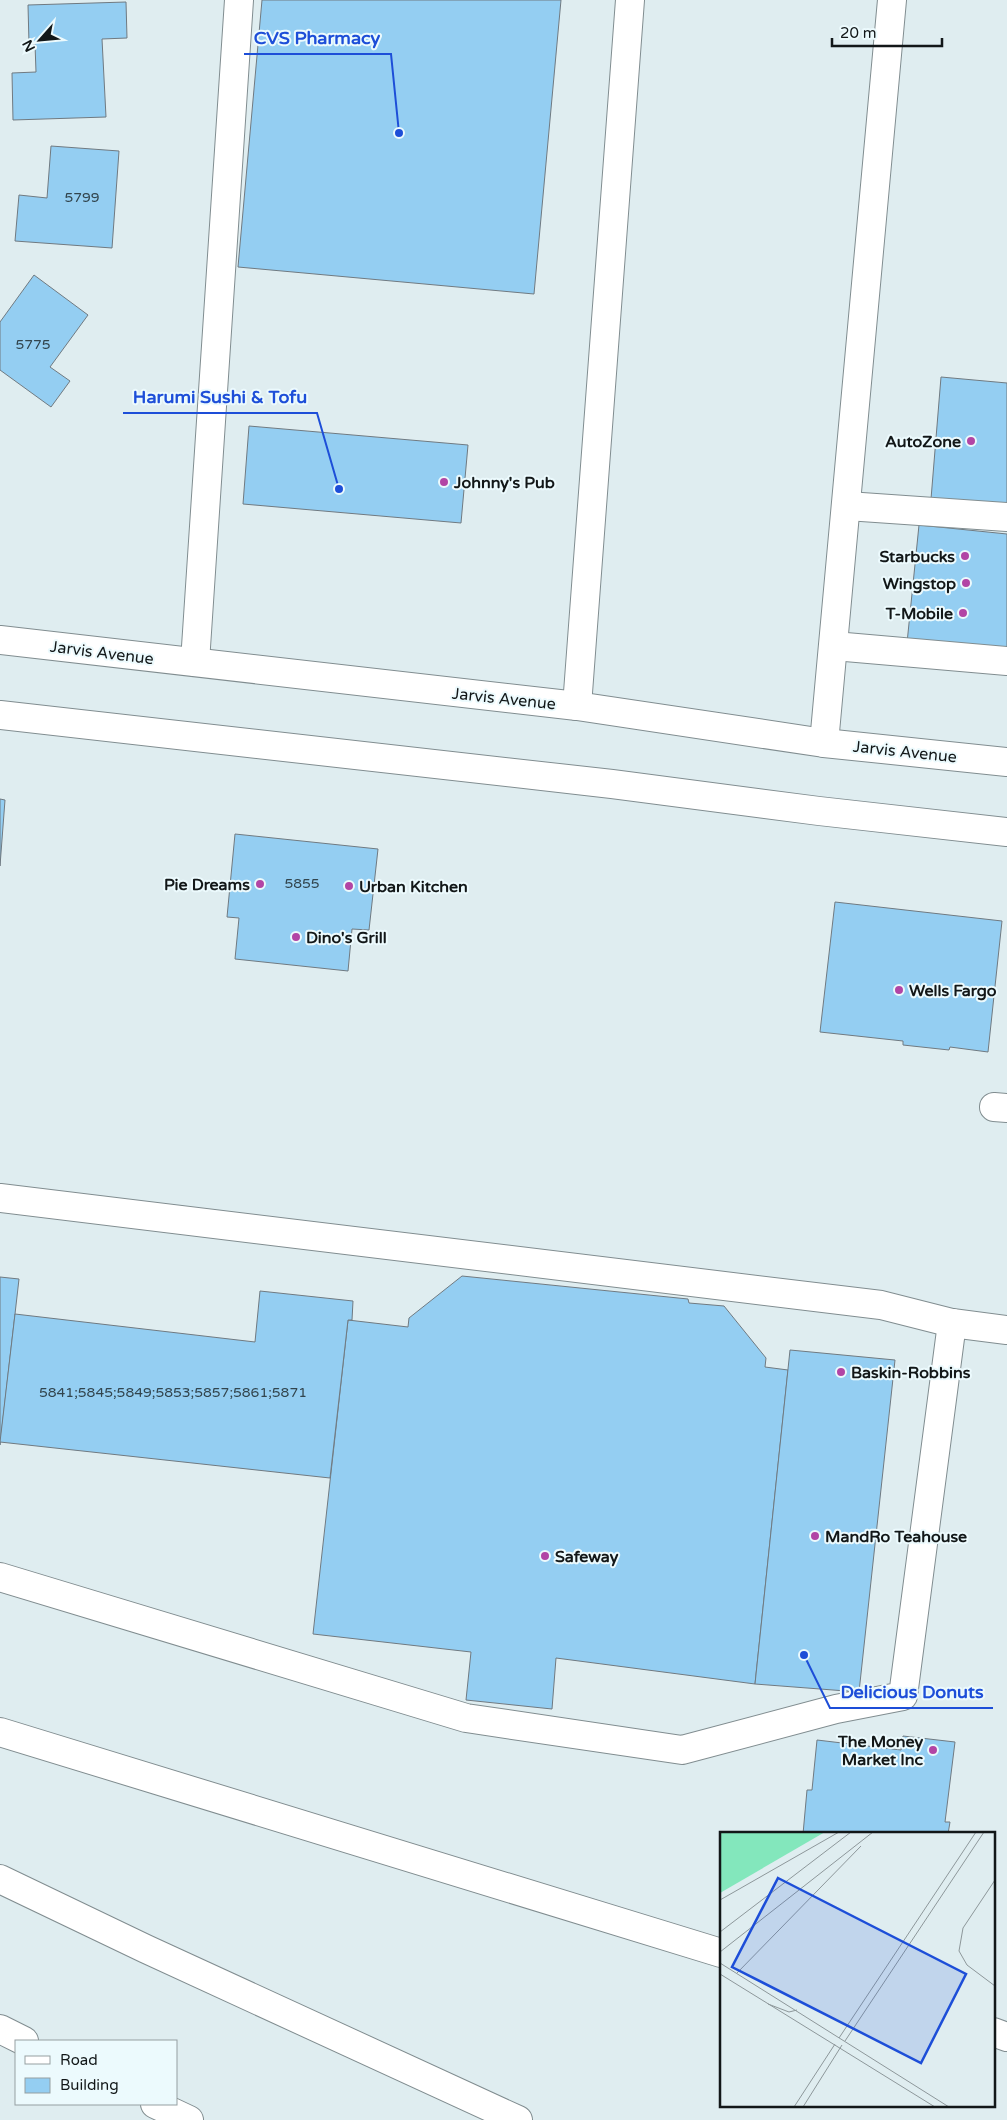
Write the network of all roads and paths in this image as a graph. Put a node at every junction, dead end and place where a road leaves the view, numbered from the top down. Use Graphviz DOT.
graph roads {
  1 [pos="239,0"];
  2 [pos="630,0"];
  3 [pos="892,0"];
  4 [pos="847,506"];
  5 [pos="1007,517"];
  6 [pos="0,640"];
  7 [pos="834,646"];
  8 [pos="1007,661"];
  9 [pos="195,662"];
  10 [pos="577,706"];
  11 [pos="0,715"];
  12 [pos="824,743"];
  13 [pos="1007,762"];
  14 [pos="1007,832"];
  15 [pos="0,1198"];
  16 [pos="952,1323"];
  17 [pos="1007,1330"];
  18 [pos="0,1577"];
  19 [pos="0,1732"];
  20 [pos="0,1879"];
  21 [pos="720,1953"];
  22 [pos="0,2030"];
  23 [pos="994,2032"];
  24 [pos="1007,2037"];
  25 [pos="22,2040"];
  26 [pos="157,2105"];
  27 [pos="189,2120"];
  28 [pos="518,2120"];
  1 -- 9 [label="main road"];
  2 -- 10 [label="main road"];
  3 -- 4 [label="main road"];
  4 -- 5 [label="main road"];
  4 -- 7 [label="main road"];
  6 -- 9 [label="main road, Jarvis Avenue"];
  7 -- 8 [label="main road"];
  7 -- 12 [label="main road"];
  9 -- 10 [label="main road, Jarvis Avenue"];
  10 -- 12 [label="main road, Jarvis Avenue"];
  11 -- 14 [label="main road"];
  12 -- 13 [label="main road, Jarvis Avenue"];
  15 -- 16 [label="main road"];
  16 -- 17 [label="main road"];
  16 -- 18 [label="main road"];
  19 -- 21 [label="main road"];
  20 -- 28 [label="main road"];
  22 -- 25 [label="main road"];
  23 -- 24 [label="main road"];
  26 -- 27 [label="main road"];
}
